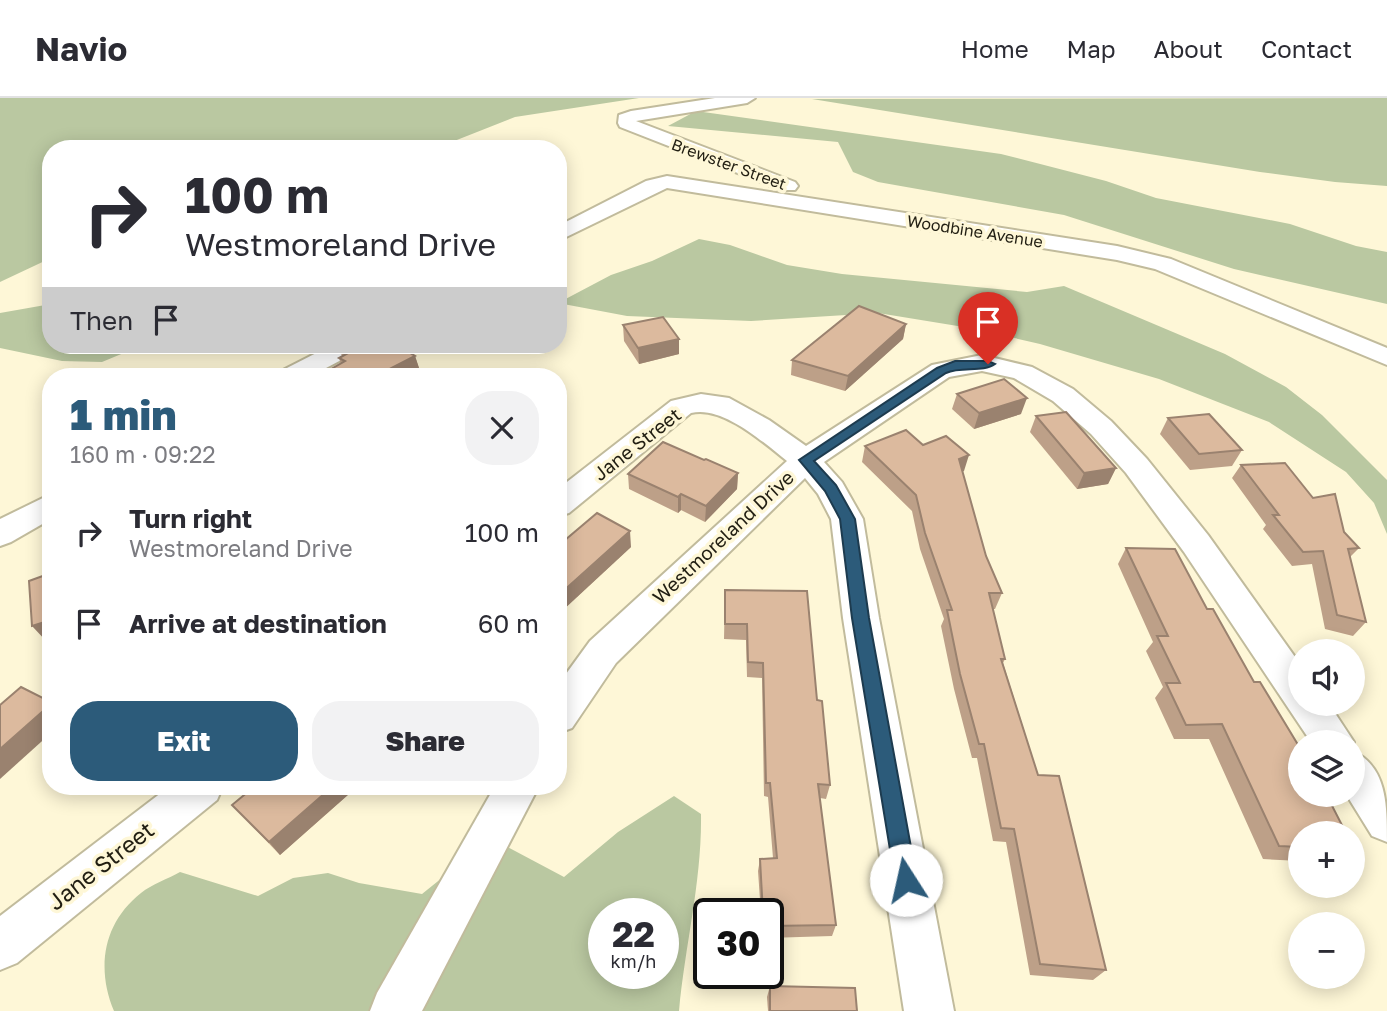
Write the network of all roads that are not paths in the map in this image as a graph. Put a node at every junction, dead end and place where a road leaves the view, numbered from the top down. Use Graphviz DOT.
graph roads {
  1 [pos="747,98"];
  2 [pos="959,229"];
  3 [pos="567,230"];
  4 [pos="334,354"];
  5 [pos="1387,357"];
  6 [pos="307,368"];
  7 [pos="806,460"];
  8 [pos="567,498"];
  9 [pos="42,510"];
  10 [pos="0,534"];
  11 [pos="1288,677"];
  12 [pos="567,703"];
  13 [pos="1365,788"];
  14 [pos="191,795"];
  15 [pos="514,795"];
  16 [pos="1387,821"];
  17 [pos="0,946"];
  18 [pos="396,1011"];
  19 [pos="929,1011"];
  1 -- 2 [label="street, Brewster Street"];
  2 -- 3 [label="street, Woodbine Avenue"];
  2 -- 5 [label="street, Woodbine Avenue"];
  4 -- 6 [label="street"];
  7 -- 8 [label="street, Jane Street"];
  7 -- 11 [label="street, Westmoreland Drive"];
  7 -- 12 [label="street, Westmoreland Drive"];
  7 -- 19 [label="street, Jane Street"];
  9 -- 10 [label="street"];
  13 -- 16 [label="street"];
  14 -- 17 [label="street, Jane Street"];
  15 -- 18 [label="street"];
}
